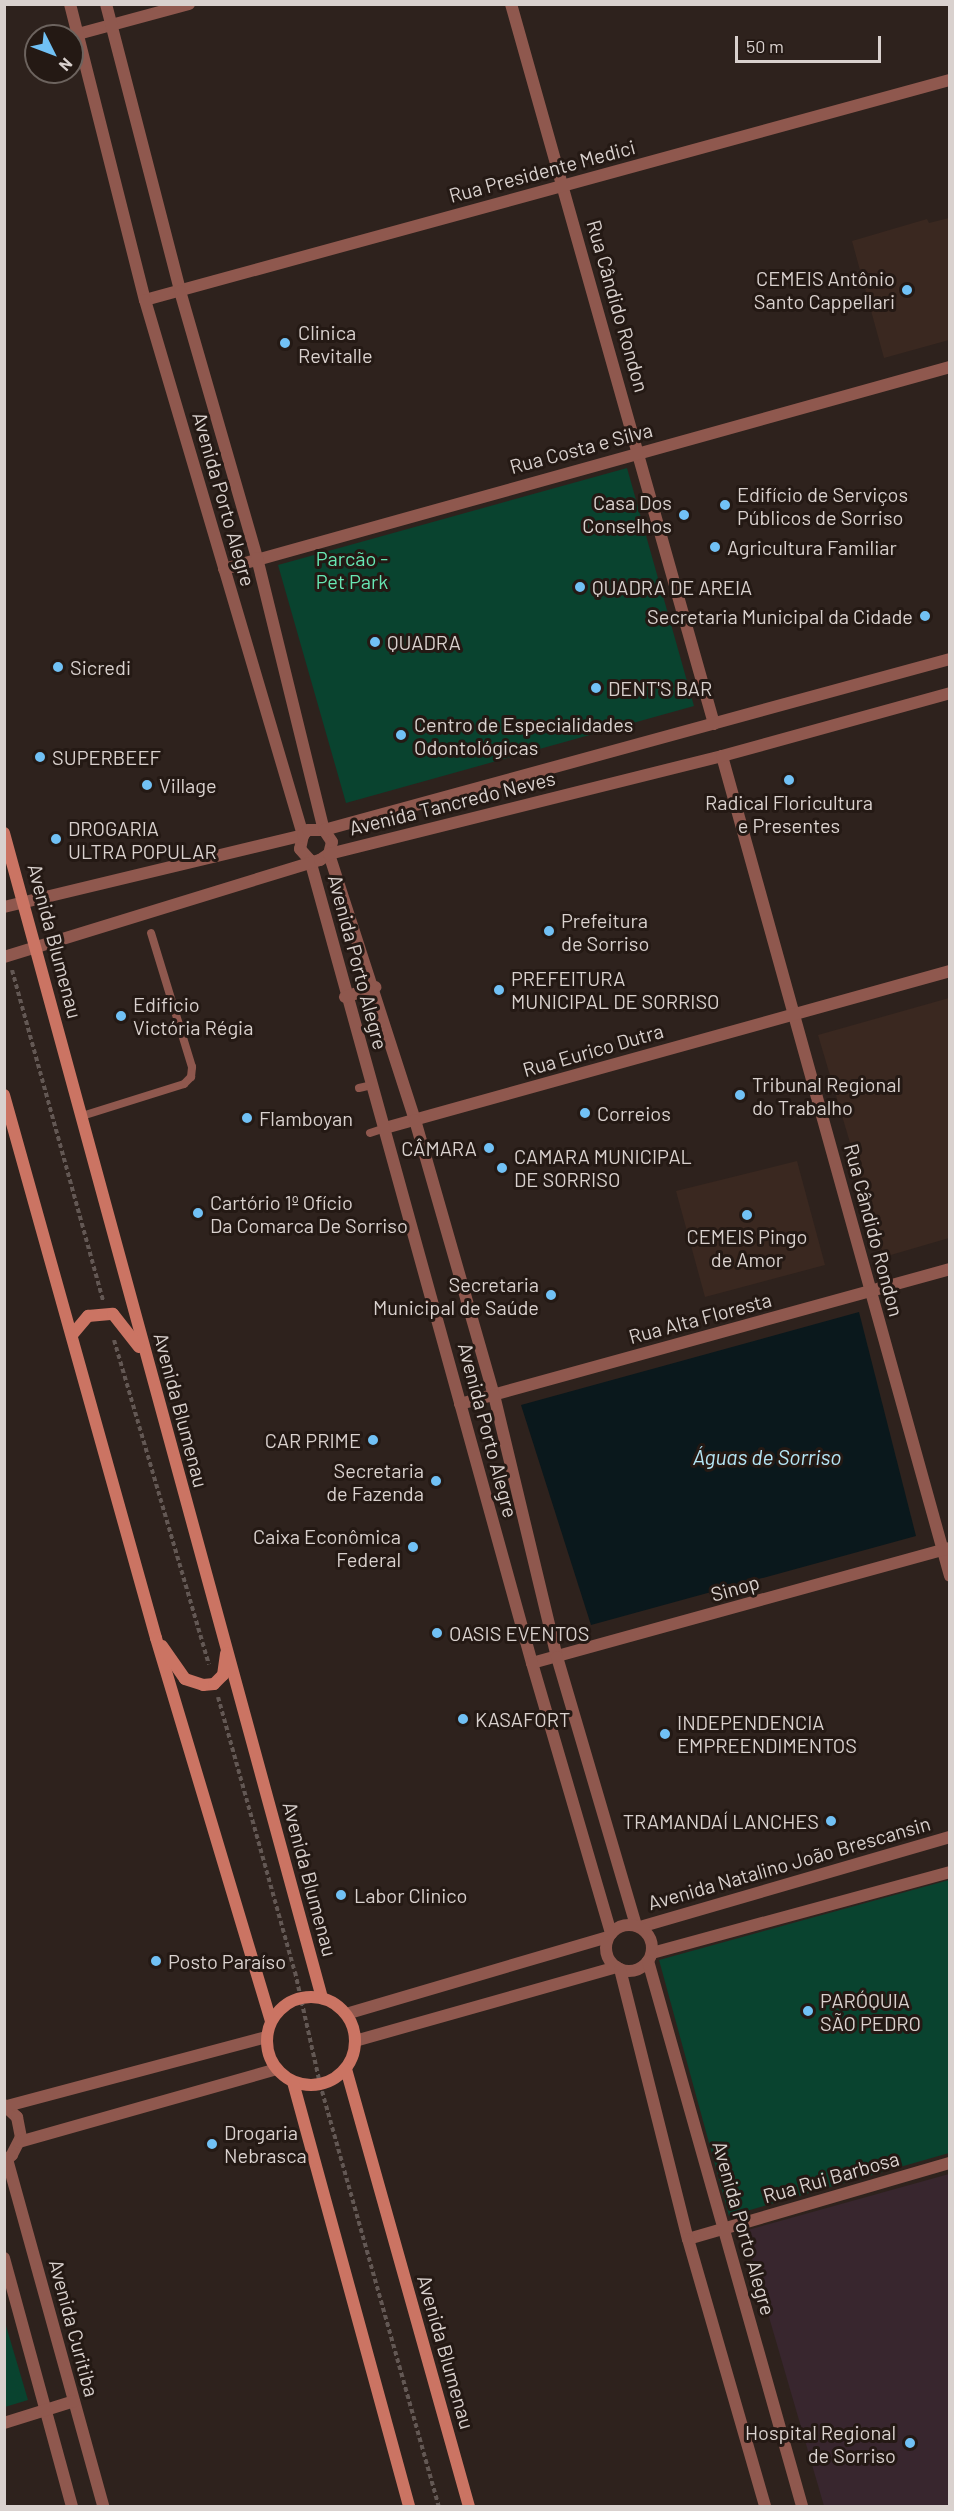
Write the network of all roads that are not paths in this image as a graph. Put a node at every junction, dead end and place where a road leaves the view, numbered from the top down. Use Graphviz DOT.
graph roads {
  1 [pos="70,4"];
  2 [pos="106,4"];
  3 [pos="189,4"];
  4 [pos="511,4"];
  5 [pos="75,24"];
  6 [pos="113,26"];
  7 [pos="84,33"];
  8 [pos="84,57"];
  9 [pos="950,80"];
  10 [pos="564,185"];
  11 [pos="180,291"];
  12 [pos="146,300"];
  13 [pos="950,368"];
  14 [pos="638,452"];
  15 [pos="257,558"];
  16 [pos="224,569"];
  17 [pos="950,659"];
  18 [pos="950,693"];
  19 [pos="714,724"];
  20 [pos="722,756"];
  21 [pos="324,830"];
  22 [pos="4,833"];
  23 [pos="303,835"];
  24 [pos="329,854"];
  25 [pos="310,860"];
  26 [pos="25,904"];
  27 [pos="4,907"];
  28 [pos="151,933"];
  29 [pos="37,950"];
  30 [pos="6,956"];
  31 [pos="950,971"];
  32 [pos="375,987"];
  33 [pos="345,997"];
  34 [pos="794,1014"];
  35 [pos="372,1085"];
  36 [pos="359,1088"];
  37 [pos="4,1095"];
  38 [pos="82,1116"];
  39 [pos="415,1120"];
  40 [pos="385,1128"];
  41 [pos="370,1132"];
  42 [pos="950,1269"];
  43 [pos="871,1292"];
  44 [pos="72,1335"];
  45 [pos="148,1364"];
  46 [pos="494,1395"];
  47 [pos="460,1404"];
  48 [pos="946,1549"];
  49 [pos="950,1576"];
  50 [pos="156,1638"];
  51 [pos="227,1647"];
  52 [pos="557,1657"];
  53 [pos="532,1664"];
  54 [pos="950,1837"];
  55 [pos="950,1872"];
  56 [pos="638,1926"];
  57 [pos="610,1935"];
  58 [pos="650,1957"];
  59 [pos="619,1968"];
  60 [pos="322,1998"];
  61 [pos="346,2014"];
  62 [pos="271,2021"];
  63 [pos="267,2037"];
  64 [pos="356,2041"];
  65 [pos="346,2068"];
  66 [pos="277,2069"];
  67 [pos="293,2082"];
  68 [pos="6,2105"];
  69 [pos="19,2142"];
  70 [pos="6,2161"];
  71 [pos="950,2163"];
  72 [pos="723,2229"];
  73 [pos="688,2239"];
  74 [pos="4,2258"];
  75 [pos="74,2401"];
  76 [pos="44,2412"];
  77 [pos="4,2423"];
  78 [pos="72,2506"];
  79 [pos="103,2506"];
  80 [pos="408,2506"];
  81 [pos="469,2506"];
  82 [pos="765,2506"];
  83 [pos="802,2506"];
  1 -- 5 [label="street, Avenida Porto Alegre"];
  2 -- 6 [label="street, Avenida Porto Alegre"];
  3 -- 6 [label="street"];
  4 -- 10 [label="street, Rua Cândido Rondon"];
  6 -- 7 [label="street"];
  6 -- 11 [label="street, Avenida Porto Alegre"];
  8 -- 12 [label="street, Avenida Porto Alegre"];
  9 -- 10 [label="street, Rua Presidente Medici"];
  10 -- 11 [label="street, Rua Presidente Medici"];
  10 -- 14 [label="street, Rua Cândido Rondon"];
  11 -- 12 [label="street, Rua Presidente Medici"];
  11 -- 15 [label="street, Avenida Porto Alegre"];
  12 -- 16 [label="street, Avenida Porto Alegre"];
  13 -- 14 [label="street, Rua Costa e Silva"];
  14 -- 15 [label="street, Rua Costa e Silva"];
  14 -- 19 [label="street, Rua Cândido Rondon"];
  15 -- 16 [label="street, Rua Costa e Silva"];
  15 -- 21 [label="street, Avenida Porto Alegre"];
  16 -- 23 [label="street, Avenida Porto Alegre"];
  17 -- 19 [label="street, Avenida Tancredo Neves"];
  18 -- 20 [label="street, Avenida Tancredo Neves"];
  19 -- 21 [label="street, Avenida Tancredo Neves"];
  20 -- 24 [label="street, Avenida Tancredo Neves"];
  20 -- 34 [label="street, Rua Cândido Rondon"];
  21 -- 23 [label="street, Avenida Tancredo Neves"];
  21 -- 24 [label="street, Avenida Porto Alegre"];
  22 -- 26 [label="main road, Avenida Blumenau"];
  23 -- 25 [label="street, Avenida Porto Alegre"];
  23 -- 26 [label="street, Avenida Tancredo Neves"];
  24 -- 25 [label="street, Avenida Tancredo Neves"];
  24 -- 32 [label="street, Avenida Porto Alegre"];
  25 -- 29 [label="street, Avenida Tancredo Neves"];
  25 -- 33 [label="street, Avenida Porto Alegre"];
  26 -- 27 [label="street, Avenida Tancredo Neves"];
  26 -- 29 [label="main road, Avenida Blumenau"];
  28 -- 38 [label="lane"];
  29 -- 30 [label="street, Avenida Tancredo Neves"];
  29 -- 38 [label="main road, Avenida Blumenau"];
  31 -- 34 [label="street, Rua Eurico Dutra"];
  32 -- 33 [label="street"];
  32 -- 39 [label="street, Avenida Porto Alegre"];
  33 -- 35 [label="street, Avenida Porto Alegre"];
  34 -- 39 [label="street, Rua Eurico Dutra"];
  34 -- 43 [label="street, Rua Cândido Rondon"];
  35 -- 36 [label="lane"];
  35 -- 40 [label="street, Avenida Porto Alegre"];
  37 -- 44 [label="main road"];
  38 -- 45 [label="main road, Avenida Blumenau"];
  39 -- 40 [label="street, Rua Eurico Dutra"];
  39 -- 46 [label="street, Avenida Porto Alegre"];
  40 -- 41 [label="lane"];
  40 -- 47 [label="street, Avenida Porto Alegre"];
  42 -- 43 [label="street, Rua Alta Floresta"];
  43 -- 46 [label="street, Rua Alta Floresta"];
  43 -- 48 [label="street, Rua Cândido Rondon"];
  44 -- 45 [label="main road"];
  44 -- 50 [label="main road"];
  45 -- 51 [label="main road, Avenida Blumenau"];
  46 -- 47 [label="street, Rua Alta Floresta"];
  46 -- 52 [label="street, Avenida Porto Alegre"];
  47 -- 53 [label="street, Avenida Porto Alegre"];
  48 -- 49 [label="street, Rua Cândido Rondon"];
  48 -- 52 [label="street, Sinop"];
  50 -- 51 [label="main road"];
  50 -- 62 [label="main road"];
  51 -- 60 [label="main road, Avenida Blumenau"];
  52 -- 53 [label="street, Sinop"];
  52 -- 56 [label="street, Avenida Porto Alegre"];
  53 -- 57 [label="street, Avenida Porto Alegre"];
  54 -- 56 [label="street, Avenida Natalino João Brescansin"];
  55 -- 58 [label="street"];
  56 -- 57 [label="street"];
  56 -- 58 [label="street"];
  57 -- 59 [label="street"];
  57 -- 61 [label="street"];
  58 -- 59 [label="street"];
  58 -- 72 [label="street, Avenida Porto Alegre"];
  59 -- 64 [label="street"];
  59 -- 73 [label="street"];
  60 -- 61 [label="main road"];
  60 -- 62 [label="main road"];
  61 -- 64 [label="main road"];
  62 -- 63 [label="main road"];
  63 -- 66 [label="main road"];
  63 -- 68 [label="street"];
  64 -- 65 [label="main road"];
  65 -- 67 [label="main road"];
  65 -- 81 [label="main road, Avenida Blumenau"];
  66 -- 67 [label="main road"];
  66 -- 69 [label="street"];
  67 -- 80 [label="main road"];
  68 -- 69 [label="street"];
  69 -- 70 [label="street"];
  70 -- 75 [label="street, Avenida Curitiba"];
  71 -- 72 [label="street, Rua Rui Barbosa"];
  72 -- 73 [label="street, Rua Rui Barbosa"];
  72 -- 83 [label="street, Avenida Porto Alegre"];
  73 -- 82 [label="street"];
  74 -- 76 [label="street"];
  75 -- 76 [label="street"];
  75 -- 79 [label="street, Avenida Curitiba"];
  76 -- 77 [label="street"];
  76 -- 78 [label="street"];
}
